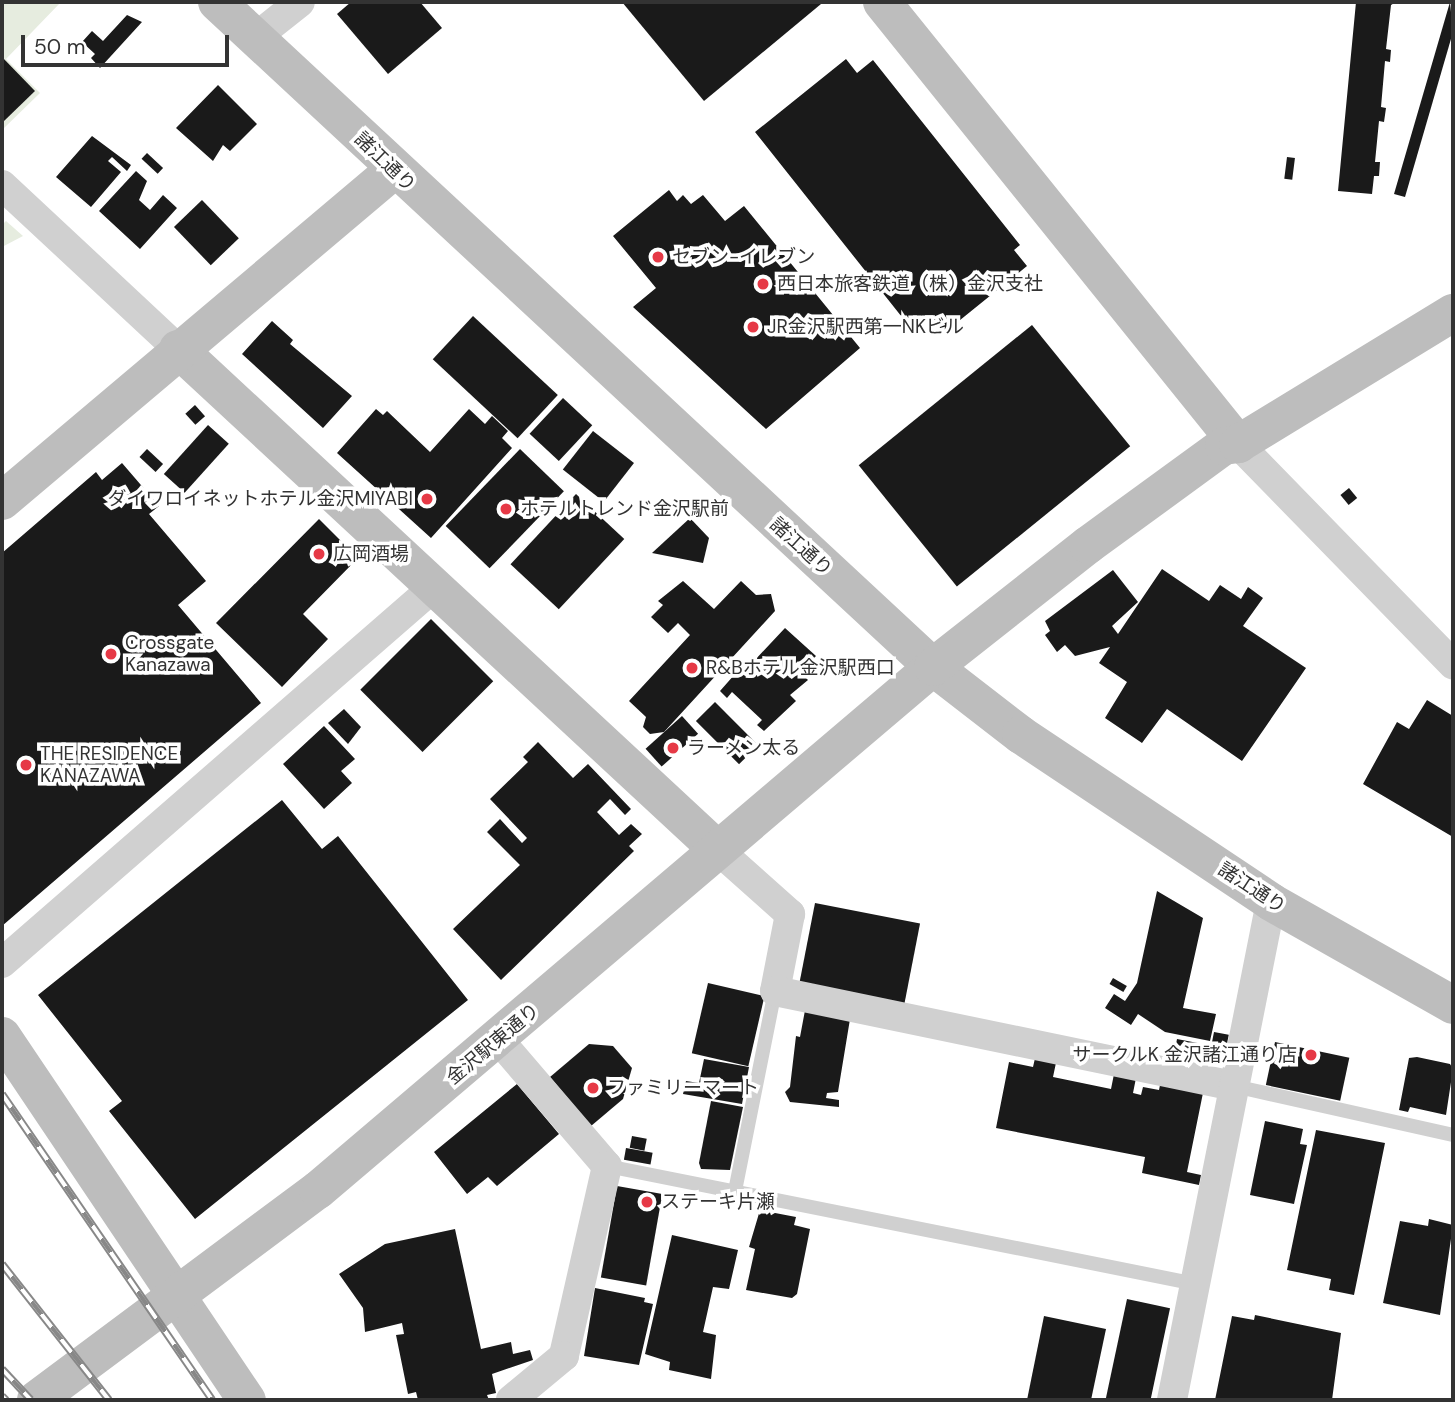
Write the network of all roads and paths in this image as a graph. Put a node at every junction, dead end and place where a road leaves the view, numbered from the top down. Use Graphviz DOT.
graph roads {
  1 [pos="216,2"];
  2 [pos="300,2"];
  3 [pos="882,2"];
  4 [pos="256,37"];
  5 [pos="394,170"];
  6 [pos="2,185"];
  7 [pos="1453,313"];
  8 [pos="178,349"];
  9 [pos="1238,444"];
  10 [pos="5,492"];
  11 [pos="434,587"];
  12 [pos="1453,664"];
  13 [pos="933,667"];
  14 [pos="717,849"];
  15 [pos="1271,902"];
  16 [pos="2,963"];
  17 [pos="775,991"];
  18 [pos="1453,1005"];
  19 [pos="2,1036"];
  20 [pos="498,1039"];
  21 [pos="1234,1086"];
  22 [pos="1453,1135"];
  23 [pos="607,1166"];
  24 [pos="735,1192"];
  25 [pos="1196,1284"];
  26 [pos="177,1294"];
  27 [pos="36,1400"];
  28 [pos="247,1400"];
  29 [pos="511,1400"];
  30 [pos="1172,1400"];
  1 -- 4 [label="street, 諸江通り"];
  2 -- 4 [label="street"];
  3 -- 9 [label="street"];
  4 -- 5 [label="street, 諸江通り"];
  5 -- 8 [label="street"];
  5 -- 13 [label="street, 諸江通り"];
  6 -- 8 [label="street"];
  7 -- 9 [label="street, 金沢駅東通り"];
  8 -- 10 [label="street"];
  8 -- 11 [label="street"];
  9 -- 12 [label="street"];
  9 -- 13 [label="street, 金沢駅東通り"];
  11 -- 14 [label="street"];
  11 -- 16 [label="street"];
  13 -- 14 [label="street, 金沢駅東通り"];
  13 -- 15 [label="street, 諸江通り"];
  14 -- 17 [label="street"];
  14 -- 20 [label="street, 金沢駅東通り"];
  15 -- 18 [label="street, 諸江通り"];
  15 -- 21 [label="street"];
  17 -- 21 [label="street"];
  17 -- 24 [label="lane"];
  19 -- 26 [label="street"];
  20 -- 23 [label="street"];
  20 -- 26 [label="street, 金沢駅東通り"];
  21 -- 22 [label="lane"];
  21 -- 25 [label="street"];
  23 -- 24 [label="lane"];
  23 -- 29 [label="street"];
  24 -- 25 [label="lane"];
  25 -- 30 [label="street"];
  26 -- 27 [label="street, 金沢駅東通り"];
  26 -- 28 [label="street"];
}
